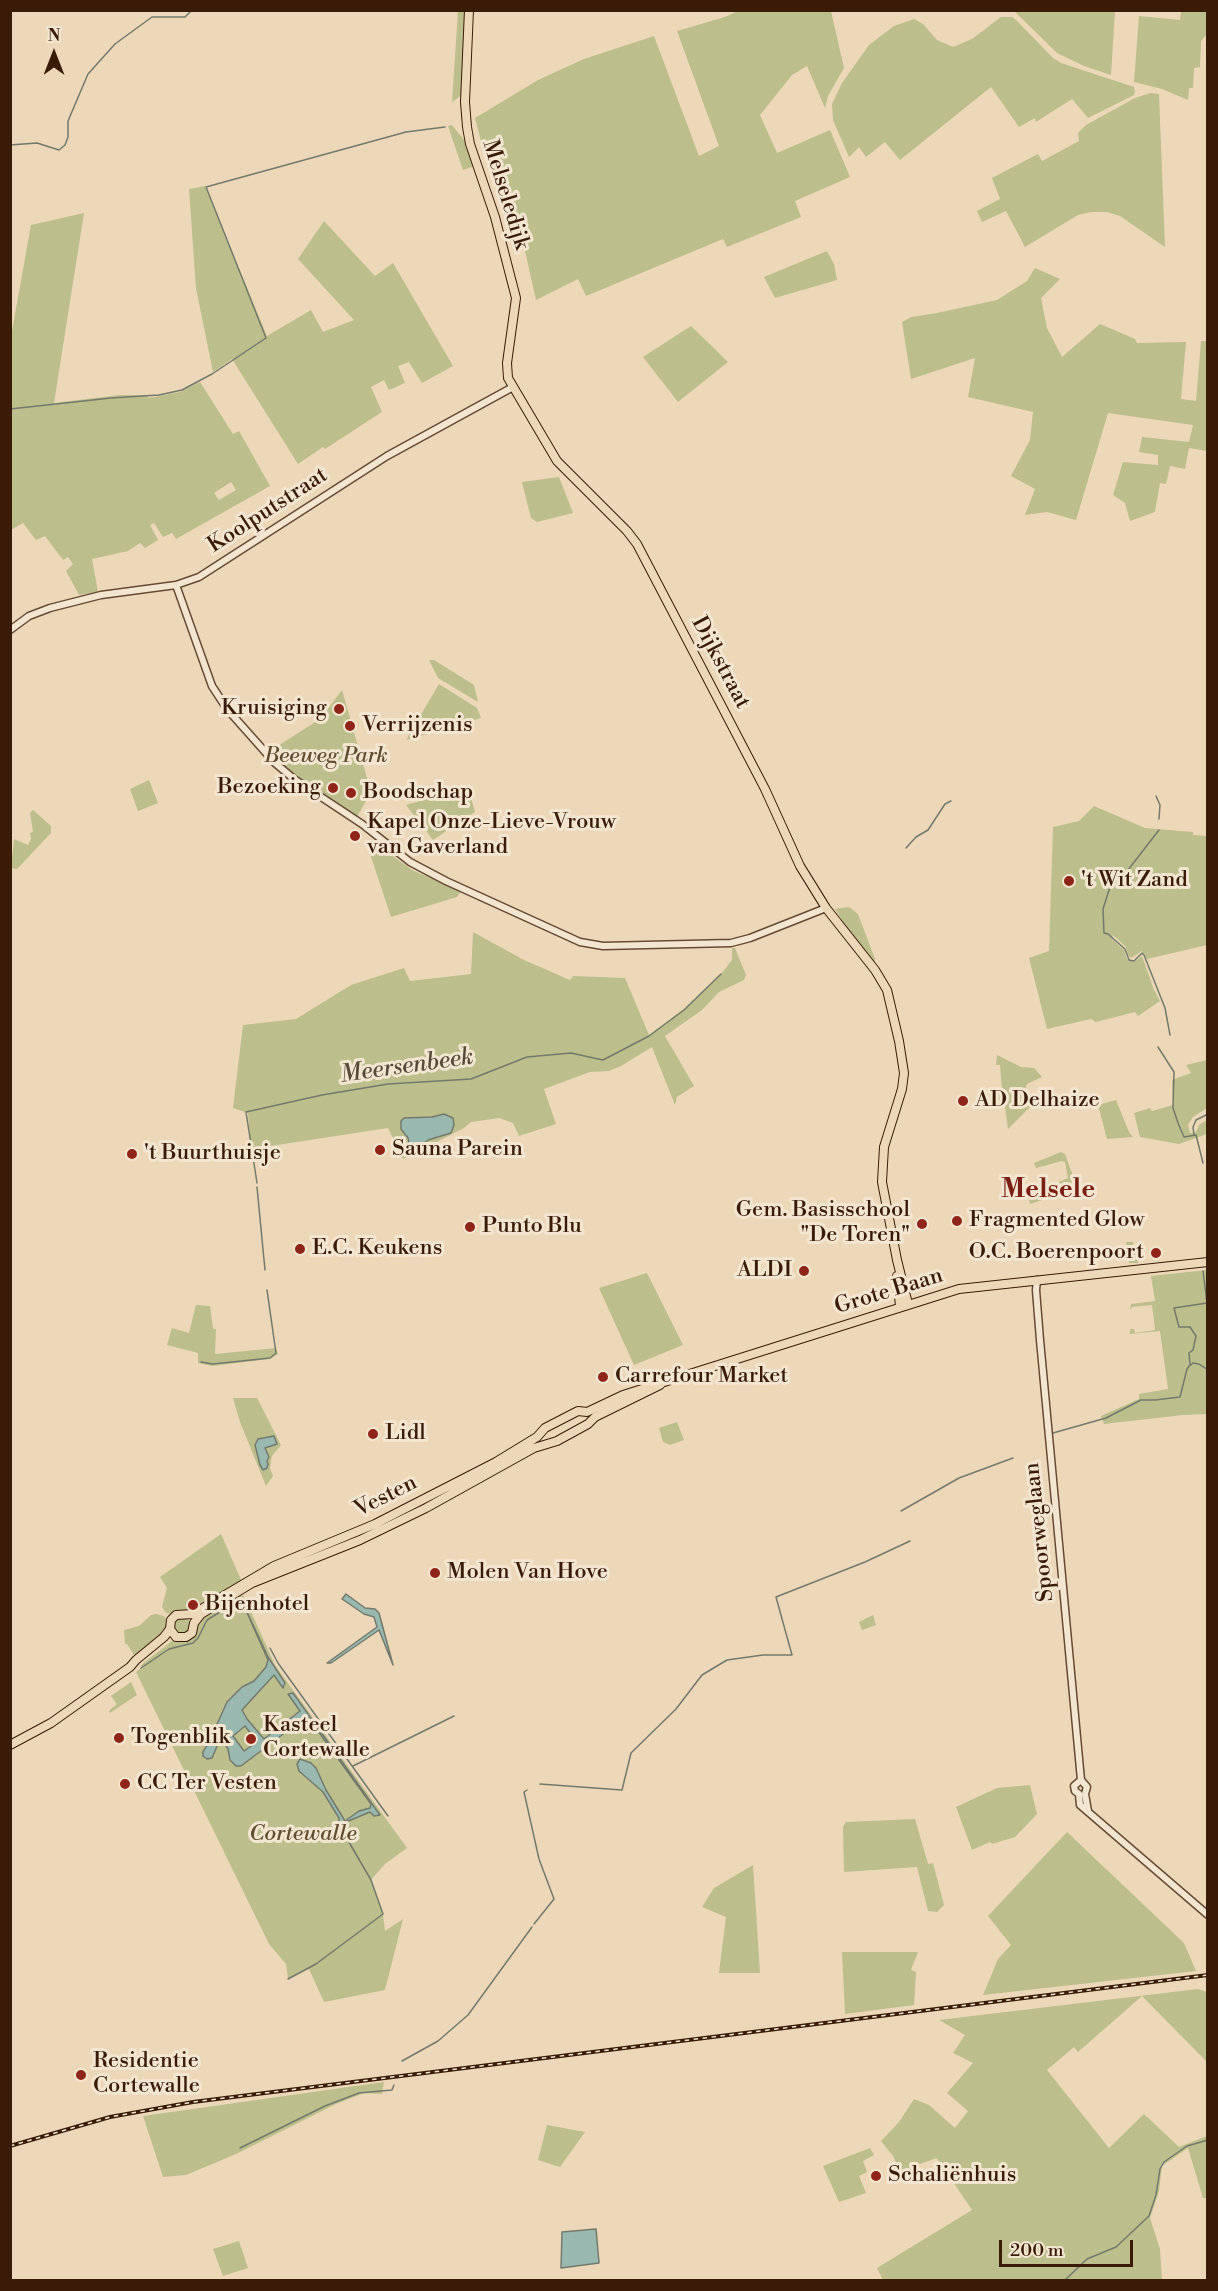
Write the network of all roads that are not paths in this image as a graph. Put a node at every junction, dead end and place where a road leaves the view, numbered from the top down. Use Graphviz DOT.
graph roads {
  1 [pos="469,10"];
  2 [pos="513,387"];
  3 [pos="176,585"];
  4 [pos="10,630"];
  5 [pos="826,908"];
  6 [pos="1208,1262"];
  7 [pos="1037,1280"];
  8 [pos="904,1305"];
  9 [pos="660,1384"];
  10 [pos="628,1397"];
  11 [pos="587,1412"];
  12 [pos="590,1420"];
  13 [pos="537,1437"];
  14 [pos="542,1445"];
  15 [pos="188,1615"];
  16 [pos="194,1623"];
  17 [pos="170,1629"];
  18 [pos="176,1637"];
  19 [pos="130,1668"];
  20 [pos="10,1748"];
  21 [pos="1081,1780"];
  22 [pos="1082,1793"];
  23 [pos="1089,1812"];
  24 [pos="1208,1915"];
  1 -- 2 [label="main road, Melseledijk"];
  2 -- 3 [label="street, Koolputstraat"];
  2 -- 5 [label="main road, Dijkstraat"];
  3 -- 4 [label="street, Koolputstraat"];
  3 -- 5 [label="street"];
  5 -- 8 [label="main road, Dijkstraat"];
  6 -- 7 [label="main road, Grote Baan"];
  7 -- 8 [label="main road, Grote Baan"];
  7 -- 21 [label="street, Spoorweglaan"];
  8 -- 9 [label="main road, Grote Baan"];
  9 -- 10 [label="main road, Vesten"];
  10 -- 11 [label="main road, Vesten"];
  10 -- 12 [label="main road, Vesten"];
  11 -- 12 [label="main road"];
  11 -- 13 [label="main road, Vesten"];
  12 -- 14 [label="main road, Vesten"];
  13 -- 14 [label="main road"];
  13 -- 15 [label="main road, Vesten"];
  14 -- 16 [label="main road, Vesten"];
  15 -- 16 [label="main road"];
  15 -- 17 [label="main road"];
  16 -- 18 [label="main road"];
  17 -- 18 [label="main road"];
  17 -- 19 [label="main road"];
  18 -- 19 [label="main road"];
  19 -- 20 [label="main road"];
  21 -- 22 [label="street, Spoorweglaan"];
  21 -- 22 [label="street, Spoorweglaan"];
  22 -- 23 [label="street, Spoorweglaan"];
  22 -- 23 [label="street"];
  23 -- 24 [label="street"];
}
